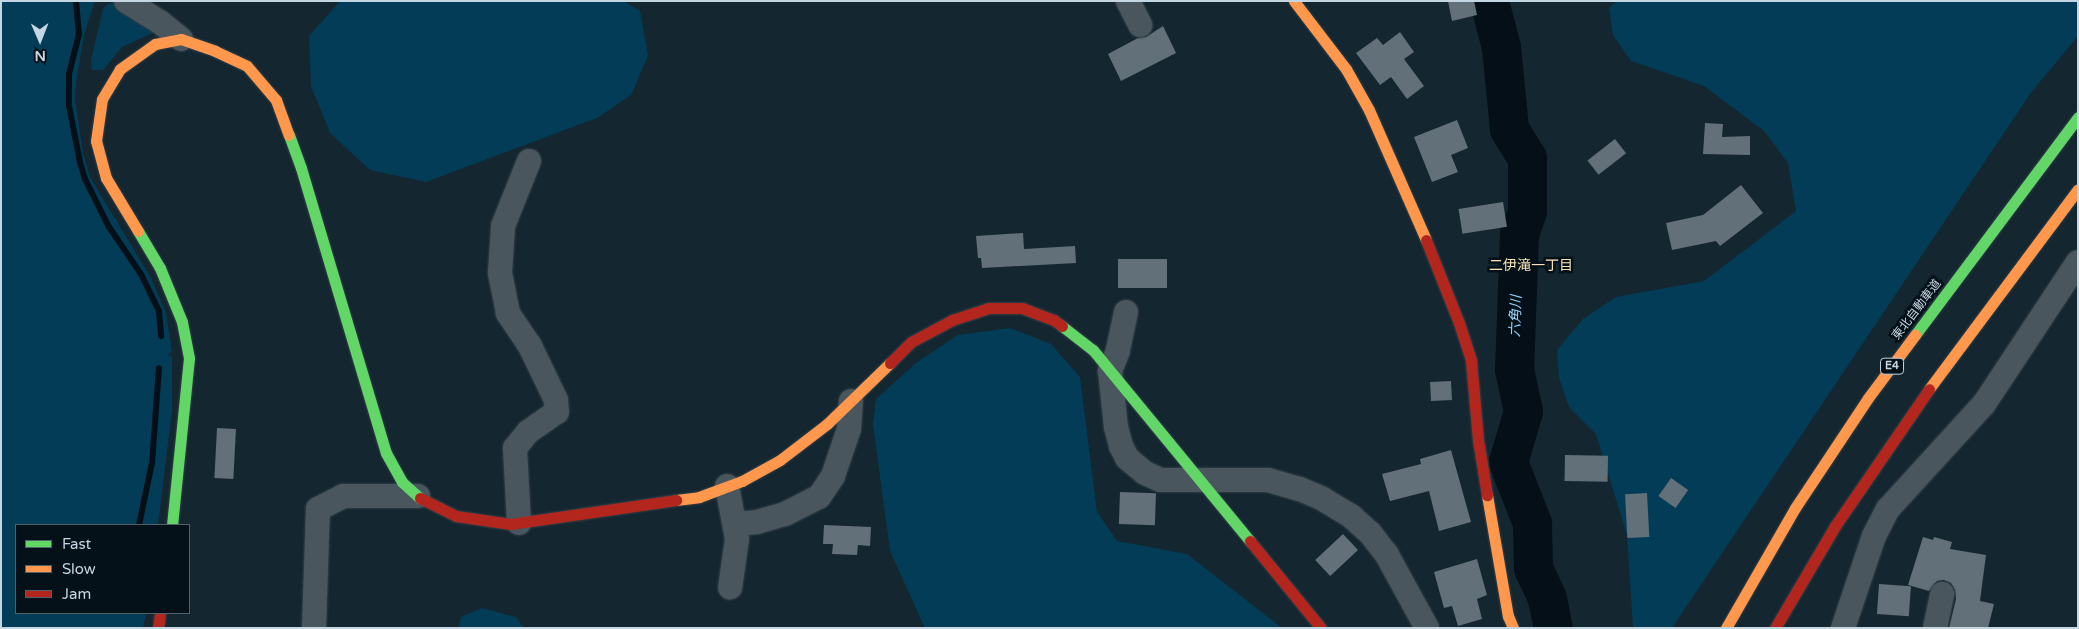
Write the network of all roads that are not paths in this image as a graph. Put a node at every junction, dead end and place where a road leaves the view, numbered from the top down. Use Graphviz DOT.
graph roads {
  1 [pos="126,1"];
  2 [pos="1128,1"];
  3 [pos="1294,1"];
  4 [pos="1140,25"];
  5 [pos="181,39"];
  6 [pos="2078,117"];
  7 [pos="529,160"];
  8 [pos="2078,189"];
  9 [pos="2078,262"];
  10 [pos="1126,312"];
  11 [pos="1110,371"];
  12 [pos="851,400"];
  13 [pos="1199,480"];
  14 [pos="727,486"];
  15 [pos="418,496"];
  16 [pos="519,523"];
  17 [pos="172,524"];
  18 [pos="735,524"];
  19 [pos="730,588"];
  20 [pos="1942,594"];
  21 [pos="160,614"];
  22 [pos="158,628"];
  23 [pos="314,628"];
  24 [pos="1320,628"];
  25 [pos="1426,628"];
  26 [pos="1513,628"];
  27 [pos="1726,628"];
  28 [pos="1774,628"];
  29 [pos="1843,628"];
  30 [pos="1935,628"];
  1 -- 5 [label="street"];
  2 -- 4 [label="street"];
  3 -- 26 [label="main road"];
  5 -- 15 [label="main road"];
  5 -- 17 [label="main road"];
  6 -- 27 [label="main road, 東北自動車道 / E4"];
  7 -- 16 [label="street"];
  8 -- 28 [label="main road"];
  9 -- 29 [label="street"];
  10 -- 11 [label="street"];
  11 -- 12 [label="main road"];
  11 -- 13 [label="main road"];
  11 -- 13 [label="street"];
  12 -- 14 [label="main road"];
  12 -- 18 [label="street"];
  13 -- 24 [label="main road"];
  13 -- 25 [label="street"];
  14 -- 16 [label="main road"];
  14 -- 18 [label="street"];
  15 -- 16 [label="main road"];
  15 -- 23 [label="street"];
  18 -- 19 [label="street"];
  20 -- 30 [label="street"];
  21 -- 22 [label="main road"];
}
